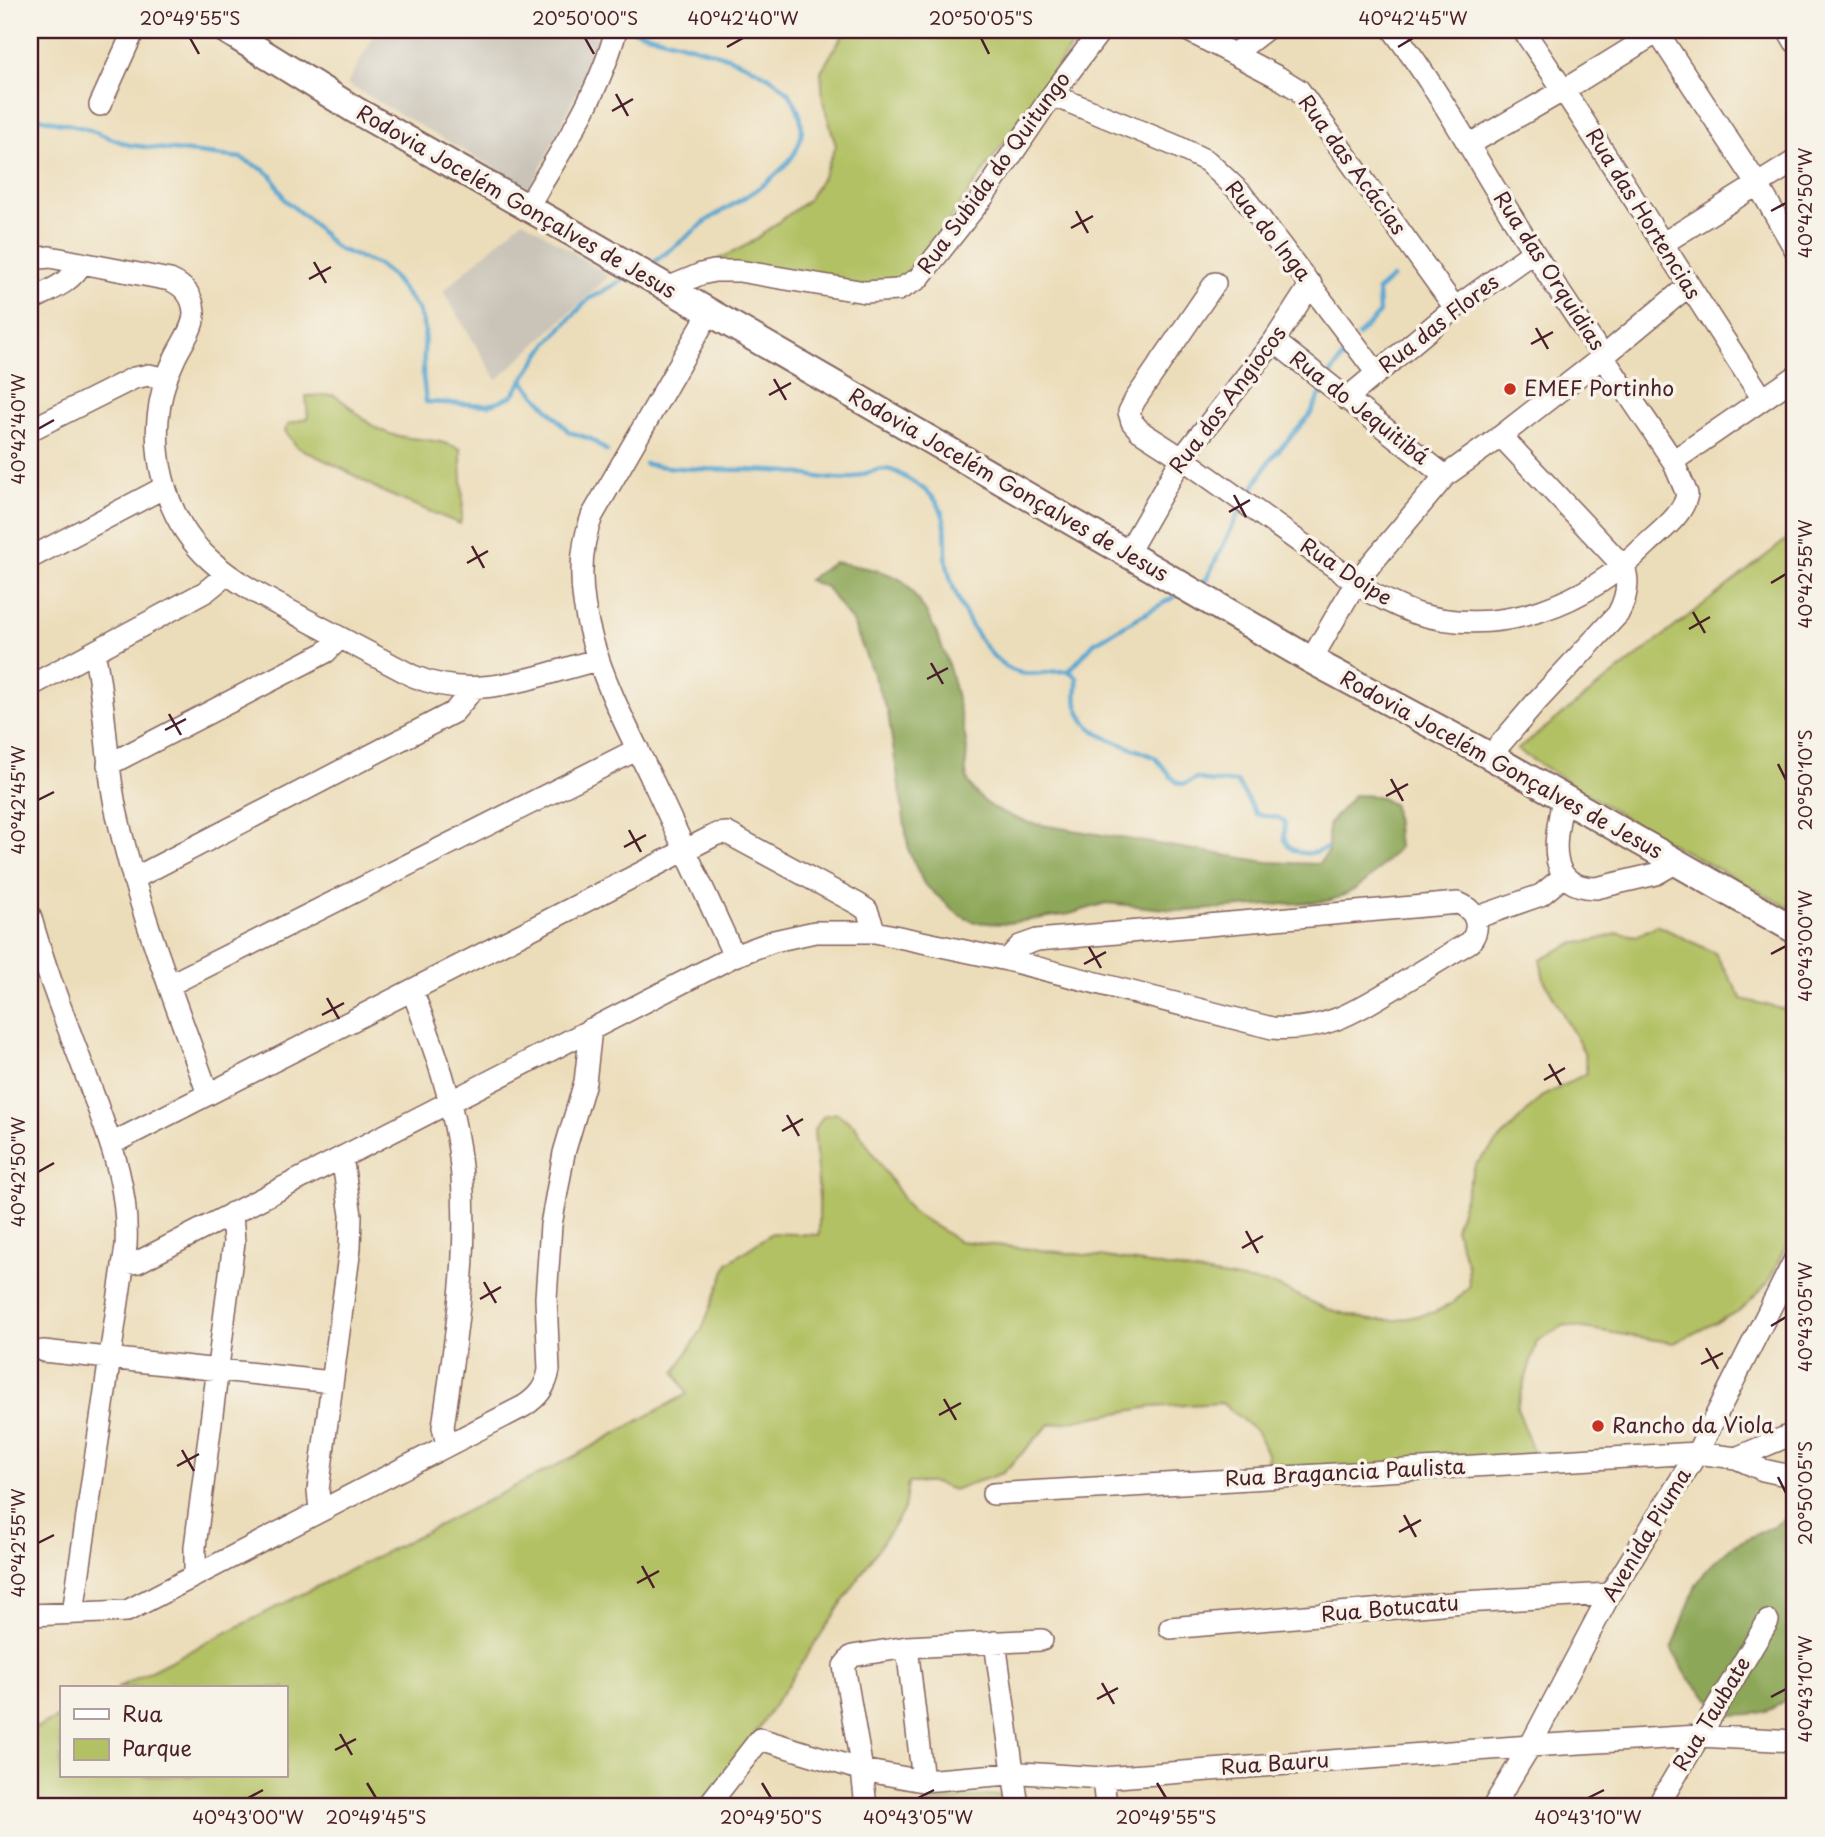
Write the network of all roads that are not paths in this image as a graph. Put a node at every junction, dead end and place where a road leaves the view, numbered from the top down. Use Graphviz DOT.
graph roads {
  1 [pos="134,30"];
  2 [pos="226,30"];
  3 [pos="617,30"];
  4 [pos="1101,30"];
  5 [pos="1186,30"];
  6 [pos="1265,30"];
  7 [pos="1393,30"];
  8 [pos="1523,30"];
  9 [pos="1787,30"];
  10 [pos="1658,31"];
  11 [pos="1795,42"];
  12 [pos="1234,54"];
  13 [pos="1564,90"];
  14 [pos="1052,95"];
  15 [pos="100,105"];
  16 [pos="1470,144"];
  17 [pos="1795,161"];
  18 [pos="1758,186"];
  19 [pos="527,208"];
  20 [pos="1662,244"];
  21 [pos="1795,249"];
  22 [pos="1533,251"];
  23 [pos="30,259"];
  24 [pos="82,263"];
  25 [pos="1215,283"];
  26 [pos="1311,284"];
  27 [pos="1688,286"];
  28 [pos="667,288"];
  29 [pos="30,300"];
  30 [pos="1455,308"];
  31 [pos="709,313"];
  32 [pos="1274,341"];
  33 [pos="1604,356"];
  34 [pos="1376,372"];
  35 [pos="1795,377"];
  36 [pos="166,379"];
  37 [pos="1346,399"];
  38 [pos="1763,399"];
  39 [pos="30,430"];
  40 [pos="1501,436"];
  41 [pos="1182,458"];
  42 [pos="1673,461"];
  43 [pos="1445,475"];
  44 [pos="165,487"];
  45 [pos="1676,516"];
  46 [pos="1127,554"];
  47 [pos="30,558"];
  48 [pos="1624,567"];
  49 [pos="226,575"];
  50 [pos="1356,582"];
  51 [pos="341,638"];
  52 [pos="94,652"];
  53 [pos="597,660"];
  54 [pos="1311,660"];
  55 [pos="30,686"];
  56 [pos="473,689"];
  57 [pos="638,748"];
  58 [pos="1490,756"];
  59 [pos="108,765"];
  60 [pos="1563,797"];
  61 [pos="685,849"];
  62 [pos="1676,862"];
  63 [pos="1564,876"];
  64 [pos="133,879"];
  65 [pos="30,915"];
  66 [pos="1475,918"];
  67 [pos="1795,930"];
  68 [pos="875,932"];
  69 [pos="734,956"];
  70 [pos="1007,960"];
  71 [pos="169,985"];
  72 [pos="412,989"];
  73 [pos="591,1029"];
  74 [pos="208,1094"];
  75 [pos="450,1101"];
  76 [pos="111,1144"];
  77 [pos="342,1157"];
  78 [pos="232,1213"];
  79 [pos="1795,1259"];
  80 [pos="123,1264"];
  81 [pos="1795,1301"];
  82 [pos="1773,1304"];
  83 [pos="43,1351"];
  84 [pos="110,1358"];
  85 [pos="218,1370"];
  86 [pos="332,1382"];
  87 [pos="1795,1433"];
  88 [pos="447,1445"];
  89 [pos="1697,1453"];
  90 [pos="1736,1458"];
  91 [pos="1795,1477"];
  92 [pos="993,1493"];
  93 [pos="320,1511"];
  94 [pos="195,1576"];
  95 [pos="1610,1594"];
  96 [pos="73,1613"];
  97 [pos="30,1615"];
  98 [pos="1768,1621"];
  99 [pos="1170,1628"];
  100 [pos="1042,1640"];
  101 [pos="995,1642"];
  102 [pos="907,1647"];
  103 [pos="1699,1736"];
  104 [pos="1795,1741"];
  105 [pos="1530,1746"];
  106 [pos="862,1770"];
  107 [pos="1013,1774"];
  108 [pos="1103,1778"];
  109 [pos="923,1781"];
  110 [pos="707,1807"];
  111 [pos="866,1807"];
  112 [pos="1018,1807"];
  113 [pos="1106,1807"];
  114 [pos="1493,1807"];
  115 [pos="1657,1807"];
  1 -- 15 [label="street"];
  2 -- 19 [label="main road, Rodovia Jocelém Gonçalves de Jesus"];
  3 -- 19 [label="street"];
  4 -- 14 [label="street, Rua Subida do Quitungo"];
  5 -- 12 [label="street, Rua das Acácias"];
  6 -- 12 [label="street"];
  7 -- 16 [label="street, Rua das Orquidias"];
  8 -- 13 [label="street, Rua das Hortencias"];
  9 -- 11 [label="street"];
  10 -- 13 [label="street"];
  10 -- 18 [label="street"];
  12 -- 30 [label="street, Rua das Acácias"];
  13 -- 16 [label="street"];
  13 -- 20 [label="street, Rua das Hortencias"];
  14 -- 26 [label="street, Rua do Inga"];
  14 -- 28 [label="street, Rua Subida do Quitungo"];
  16 -- 22 [label="street, Rua das Orquidias"];
  17 -- 18 [label="street"];
  18 -- 20 [label="street"];
  18 -- 21 [label="street"];
  19 -- 28 [label="main road, Rodovia Jocelém Gonçalves de Jesus"];
  20 -- 27 [label="street, Rua das Hortencias"];
  22 -- 30 [label="street, Rua das Flores"];
  22 -- 33 [label="street, Rua das Orquidias"];
  23 -- 24 [label="street"];
  24 -- 29 [label="street"];
  24 -- 36 [label="street"];
  25 -- 41 [label="street, Rua Doipe"];
  26 -- 32 [label="street, Rua dos Angiocos"];
  26 -- 34 [label="street, Rua do Inga"];
  27 -- 33 [label="street"];
  27 -- 38 [label="street, Rua das Hortencias"];
  28 -- 31 [label="main road, Rodovia Jocelém Gonçalves de Jesus"];
  30 -- 34 [label="street, Rua das Flores"];
  31 -- 46 [label="main road, Rodovia Jocelém Gonçalves de Jesus"];
  31 -- 53 [label="street"];
  32 -- 37 [label="street, Rua do Jequitibá"];
  32 -- 41 [label="street, Rua dos Angiocos"];
  33 -- 40 [label="street"];
  33 -- 42 [label="street, Rua das Orquidias"];
  34 -- 37 [label="street, Rua das Flores"];
  35 -- 38 [label="street"];
  36 -- 39 [label="street"];
  36 -- 44 [label="street"];
  37 -- 43 [label="street, Rua do Jequitibá"];
  38 -- 42 [label="street"];
  40 -- 43 [label="street"];
  40 -- 48 [label="street"];
  41 -- 46 [label="street, Rua dos Angiocos"];
  41 -- 50 [label="street, Rua Doipe"];
  42 -- 45 [label="street, Rua das Orquidias"];
  43 -- 50 [label="street"];
  44 -- 47 [label="street"];
  44 -- 49 [label="street"];
  45 -- 48 [label="street, Rua Doipe"];
  46 -- 54 [label="main road, Rodovia Jocelém Gonçalves de Jesus"];
  48 -- 50 [label="street, Rua Doipe"];
  48 -- 58 [label="street"];
  49 -- 51 [label="street"];
  49 -- 52 [label="street"];
  50 -- 54 [label="street"];
  51 -- 56 [label="street"];
  51 -- 59 [label="street"];
  52 -- 55 [label="street"];
  52 -- 59 [label="street"];
  53 -- 56 [label="street"];
  53 -- 57 [label="street"];
  54 -- 58 [label="main road, Rodovia Jocelém Gonçalves de Jesus"];
  56 -- 64 [label="street"];
  57 -- 61 [label="street"];
  57 -- 71 [label="street"];
  58 -- 60 [label="main road, Rodovia Jocelém Gonçalves de Jesus"];
  59 -- 64 [label="street"];
  60 -- 62 [label="main road, Rodovia Jocelém Gonçalves de Jesus"];
  60 -- 63 [label="street"];
  61 -- 68 [label="street"];
  61 -- 69 [label="street"];
  61 -- 72 [label="street"];
  62 -- 63 [label="street"];
  62 -- 67 [label="main road, Rodovia Jocelém Gonçalves de Jesus"];
  63 -- 66 [label="street"];
  64 -- 71 [label="street"];
  65 -- 76 [label="street"];
  66 -- 70 [label="street"];
  66 -- 70 [label="street"];
  68 -- 69 [label="street"];
  68 -- 70 [label="street"];
  69 -- 73 [label="street"];
  71 -- 74 [label="street"];
  72 -- 74 [label="street"];
  72 -- 75 [label="street"];
  73 -- 75 [label="street"];
  73 -- 88 [label="street"];
  74 -- 76 [label="street"];
  75 -- 77 [label="street"];
  75 -- 88 [label="street"];
  76 -- 80 [label="street"];
  77 -- 78 [label="street"];
  77 -- 86 [label="street"];
  78 -- 80 [label="street"];
  78 -- 85 [label="street"];
  79 -- 82 [label="street, Avenida Piuma"];
  80 -- 84 [label="street"];
  81 -- 82 [label="street"];
  82 -- 89 [label="street, Avenida Piuma"];
  83 -- 84 [label="street"];
  84 -- 85 [label="street"];
  84 -- 96 [label="street"];
  85 -- 86 [label="street"];
  85 -- 94 [label="street"];
  86 -- 93 [label="street"];
  87 -- 90 [label="street"];
  88 -- 93 [label="street"];
  89 -- 90 [label="street, Rua Bragancia Paulista"];
  89 -- 92 [label="street, Rua Bragancia Paulista"];
  89 -- 95 [label="street, Avenida Piuma"];
  90 -- 91 [label="street, Rua Bragancia Paulista"];
  93 -- 94 [label="street"];
  94 -- 96 [label="street"];
  95 -- 99 [label="street, Rua Botucatu"];
  95 -- 105 [label="street, Avenida Piuma"];
  96 -- 97 [label="street"];
  98 -- 103 [label="street, Rua Taubate"];
  100 -- 101 [label="street"];
  101 -- 102 [label="street"];
  101 -- 107 [label="street"];
  102 -- 106 [label="street"];
  102 -- 109 [label="street"];
  103 -- 104 [label="street, Rua Bauru"];
  103 -- 105 [label="street, Rua Bauru"];
  103 -- 115 [label="street, Rua Taubate"];
  105 -- 108 [label="street, Rua Bauru"];
  105 -- 114 [label="street, Avenida Piuma"];
  106 -- 109 [label="street, Rua Bauru"];
  106 -- 110 [label="street, Rua Bauru"];
  106 -- 111 [label="street"];
  107 -- 108 [label="street, Rua Bauru"];
  107 -- 109 [label="street, Rua Bauru"];
  107 -- 112 [label="street"];
  108 -- 113 [label="street"];
}
